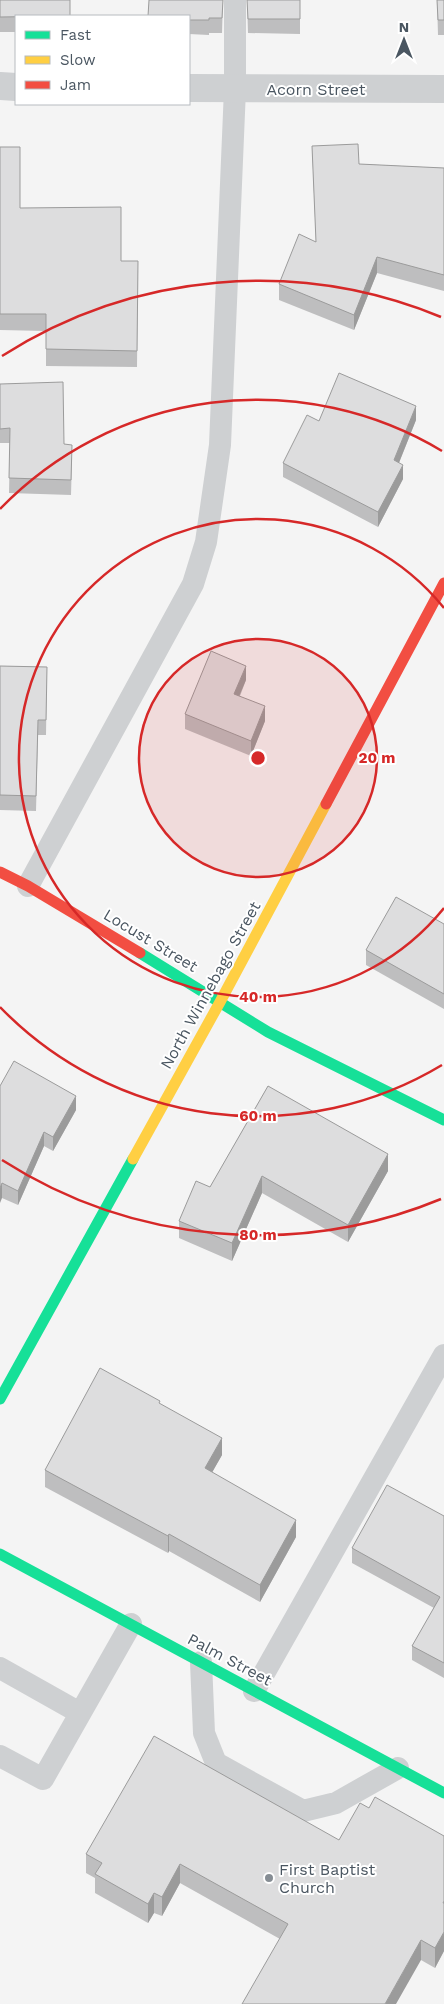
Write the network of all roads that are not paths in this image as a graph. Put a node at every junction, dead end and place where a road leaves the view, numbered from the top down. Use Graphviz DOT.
graph roads {
  1 [pos="235,0"];
  2 [pos="0,86"];
  3 [pos="15,87"];
  4 [pos="190,88"];
  5 [pos="444,88"];
  6 [pos="235,89"];
  7 [pos="444,583"];
  8 [pos="0,872"];
  9 [pos="28,886"];
  10 [pos="220,1002"];
  11 [pos="444,1120"];
  12 [pos="444,1355"];
  13 [pos="0,1399"];
  14 [pos="0,1554"];
  15 [pos="131,1624"];
  16 [pos="202,1662"];
  17 [pos="0,1668"];
  18 [pos="254,1691"];
  19 [pos="80,1713"];
  20 [pos="0,1756"];
  21 [pos="398,1768"];
  22 [pos="444,1793"];
  1 -- 6 [label="lane"];
  2 -- 3 [label="street"];
  4 -- 6 [label="street, Acorn Street"];
  5 -- 6 [label="street, Acorn Street"];
  6 -- 9 [label="lane"];
  7 -- 10 [label="street, North Winnebago Street"];
  8 -- 9 [label="street, Locust Street"];
  9 -- 10 [label="street, Locust Street"];
  10 -- 11 [label="street, Locust Street"];
  10 -- 13 [label="street, North Winnebago Street"];
  12 -- 18 [label="lane"];
  14 -- 15 [label="street, Palm Street"];
  15 -- 16 [label="street, Palm Street"];
  15 -- 19 [label="lane"];
  16 -- 18 [label="street, Palm Street"];
  16 -- 21 [label="lane"];
  17 -- 19 [label="lane"];
  18 -- 21 [label="street, Palm Street"];
  19 -- 20 [label="lane"];
  21 -- 22 [label="street, Palm Street"];
}
